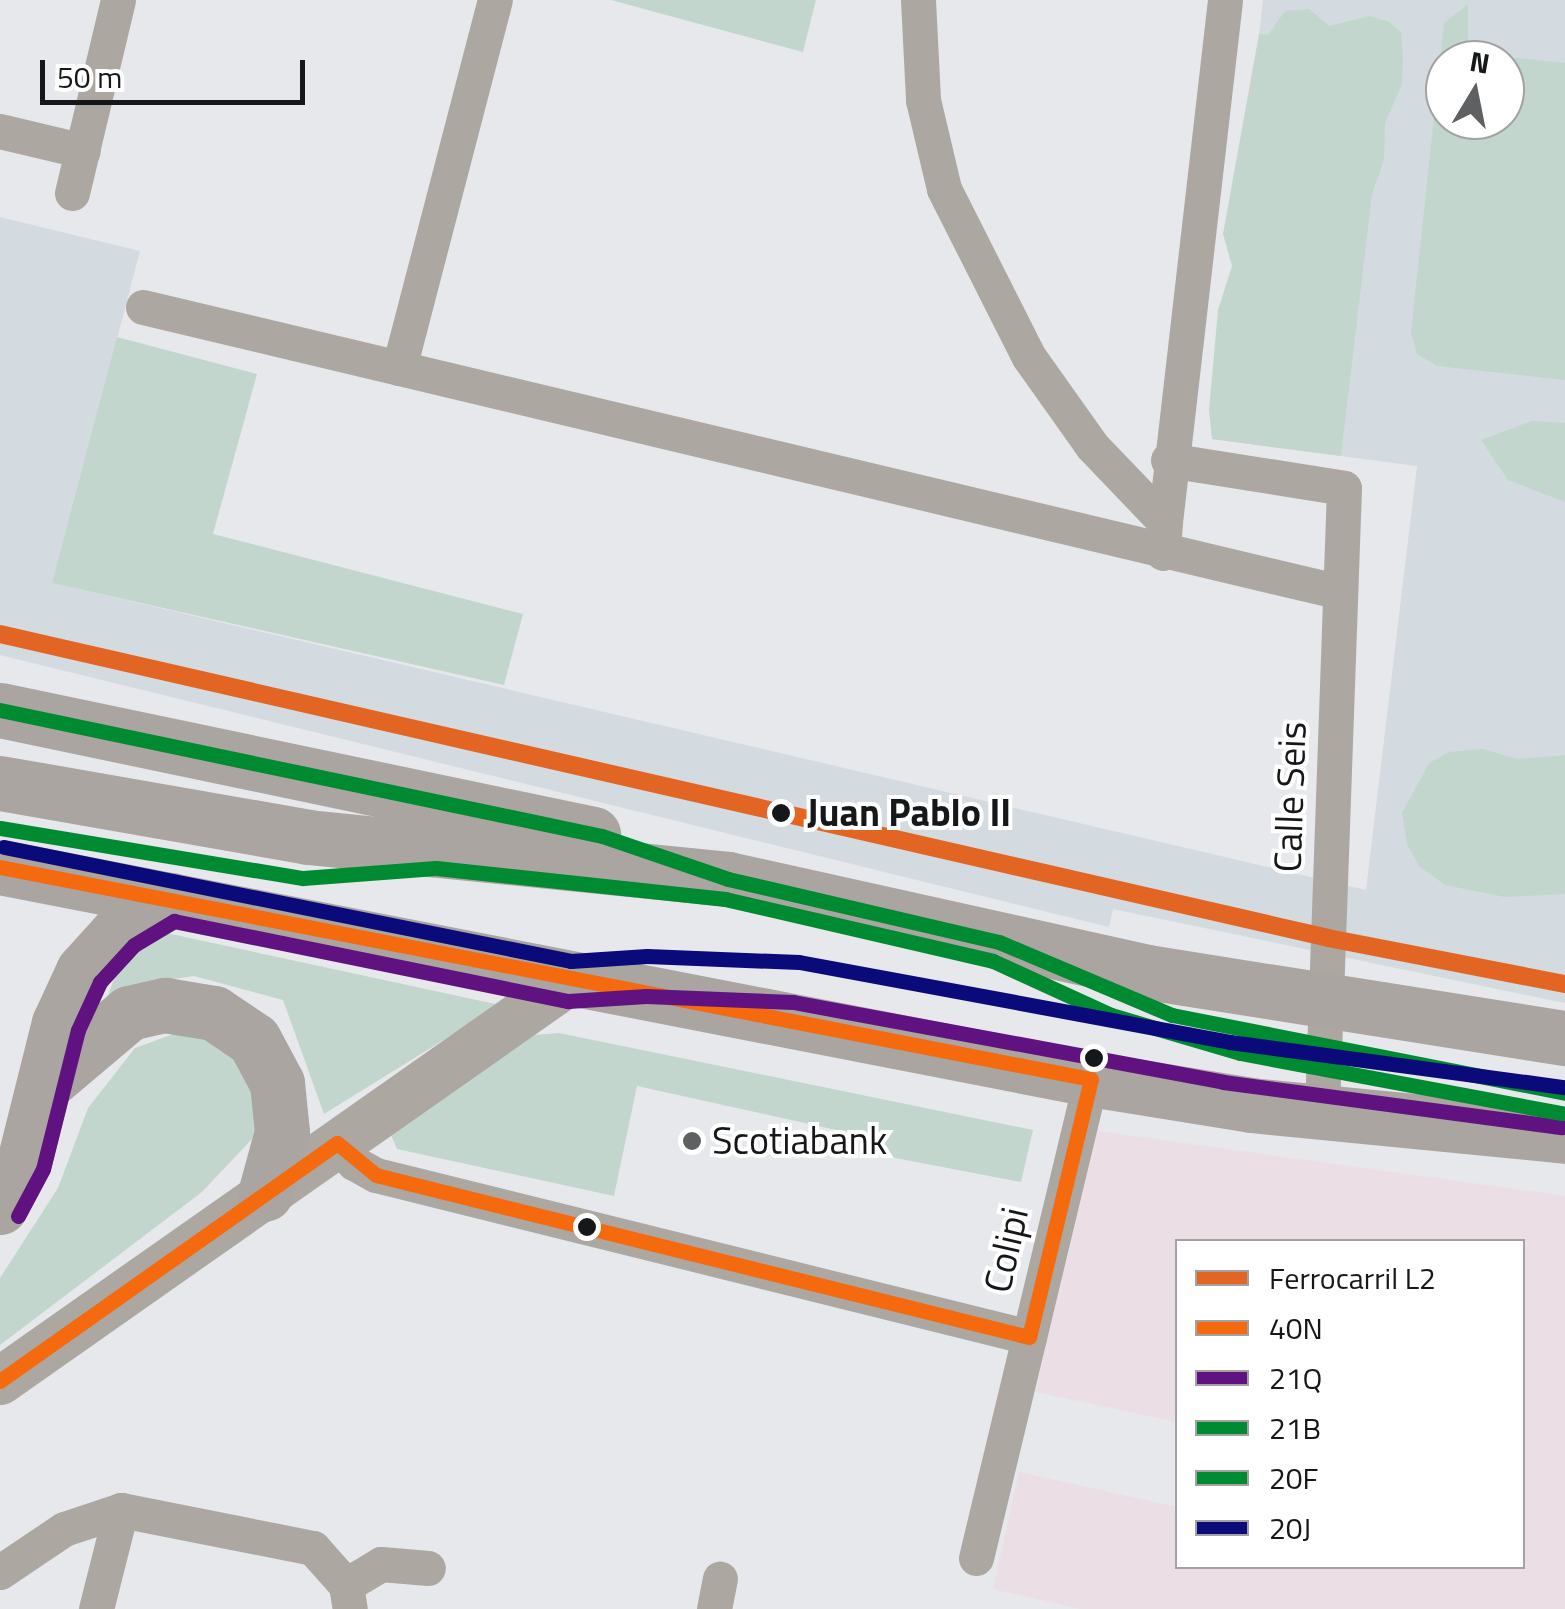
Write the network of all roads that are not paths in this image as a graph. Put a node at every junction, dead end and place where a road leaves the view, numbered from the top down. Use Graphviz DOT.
graph roads {
  1 [pos="118,0"];
  2 [pos="496,0"];
  3 [pos="918,0"];
  4 [pos="1226,0"];
  5 [pos="0,131"];
  6 [pos="82,150"];
  7 [pos="72,193"];
  8 [pos="142,308"];
  9 [pos="399,368"];
  10 [pos="1168,460"];
  11 [pos="1164,538"];
  12 [pos="1340,592"];
  13 [pos="0,710"];
  14 [pos="0,783"];
  15 [pos="0,867"];
  16 [pos="728,880"];
  17 [pos="171,900"];
  18 [pos="570,981"];
  19 [pos="1326,1001"];
  20 [pos="1565,1038"];
  21 [pos="1091,1079"];
  22 [pos="45,1084"];
  23 [pos="1322,1109"];
  24 [pos="1565,1136"];
  25 [pos="337,1143"];
  26 [pos="265,1194"];
  27 [pos="0,1207"];
  28 [pos="1029,1337"];
  29 [pos="0,1381"];
  30 [pos="121,1510"];
  31 [pos="976,1558"];
  32 [pos="428,1568"];
  33 [pos="0,1572"];
  34 [pos="348,1597"];
  35 [pos="96,1609"];
  1 -- 6 [label="street"];
  2 -- 9 [label="street"];
  3 -- 11 [label="street"];
  4 -- 10 [label="street"];
  5 -- 6 [label="street"];
  6 -- 7 [label="street"];
  8 -- 9 [label="street"];
  9 -- 11 [label="street"];
  10 -- 11 [label="street"];
  10 -- 12 [label="street, Calle Seis"];
  11 -- 12 [label="street"];
  12 -- 19 [label="street, Calle Seis"];
  13 -- 16 [label="highway"];
  14 -- 16 [label="highway"];
  15 -- 17 [label="highway"];
  16 -- 19 [label="highway"];
  17 -- 18 [label="highway"];
  17 -- 22 [label="highway"];
  18 -- 21 [label="highway"];
  18 -- 25 [label="main road"];
  19 -- 20 [label="highway"];
  19 -- 23 [label="street, Calle Seis"];
  21 -- 23 [label="highway"];
  21 -- 28 [label="street, Colipi"];
  22 -- 26 [label="highway"];
  22 -- 27 [label="highway"];
  23 -- 24 [label="highway"];
  25 -- 26 [label="main road"];
  25 -- 28 [label="street"];
  26 -- 29 [label="main road"];
  28 -- 31 [label="street, Colipi"];
  30 -- 33 [label="street"];
  30 -- 34 [label="street"];
  30 -- 35 [label="street"];
  32 -- 34 [label="street"];
}
